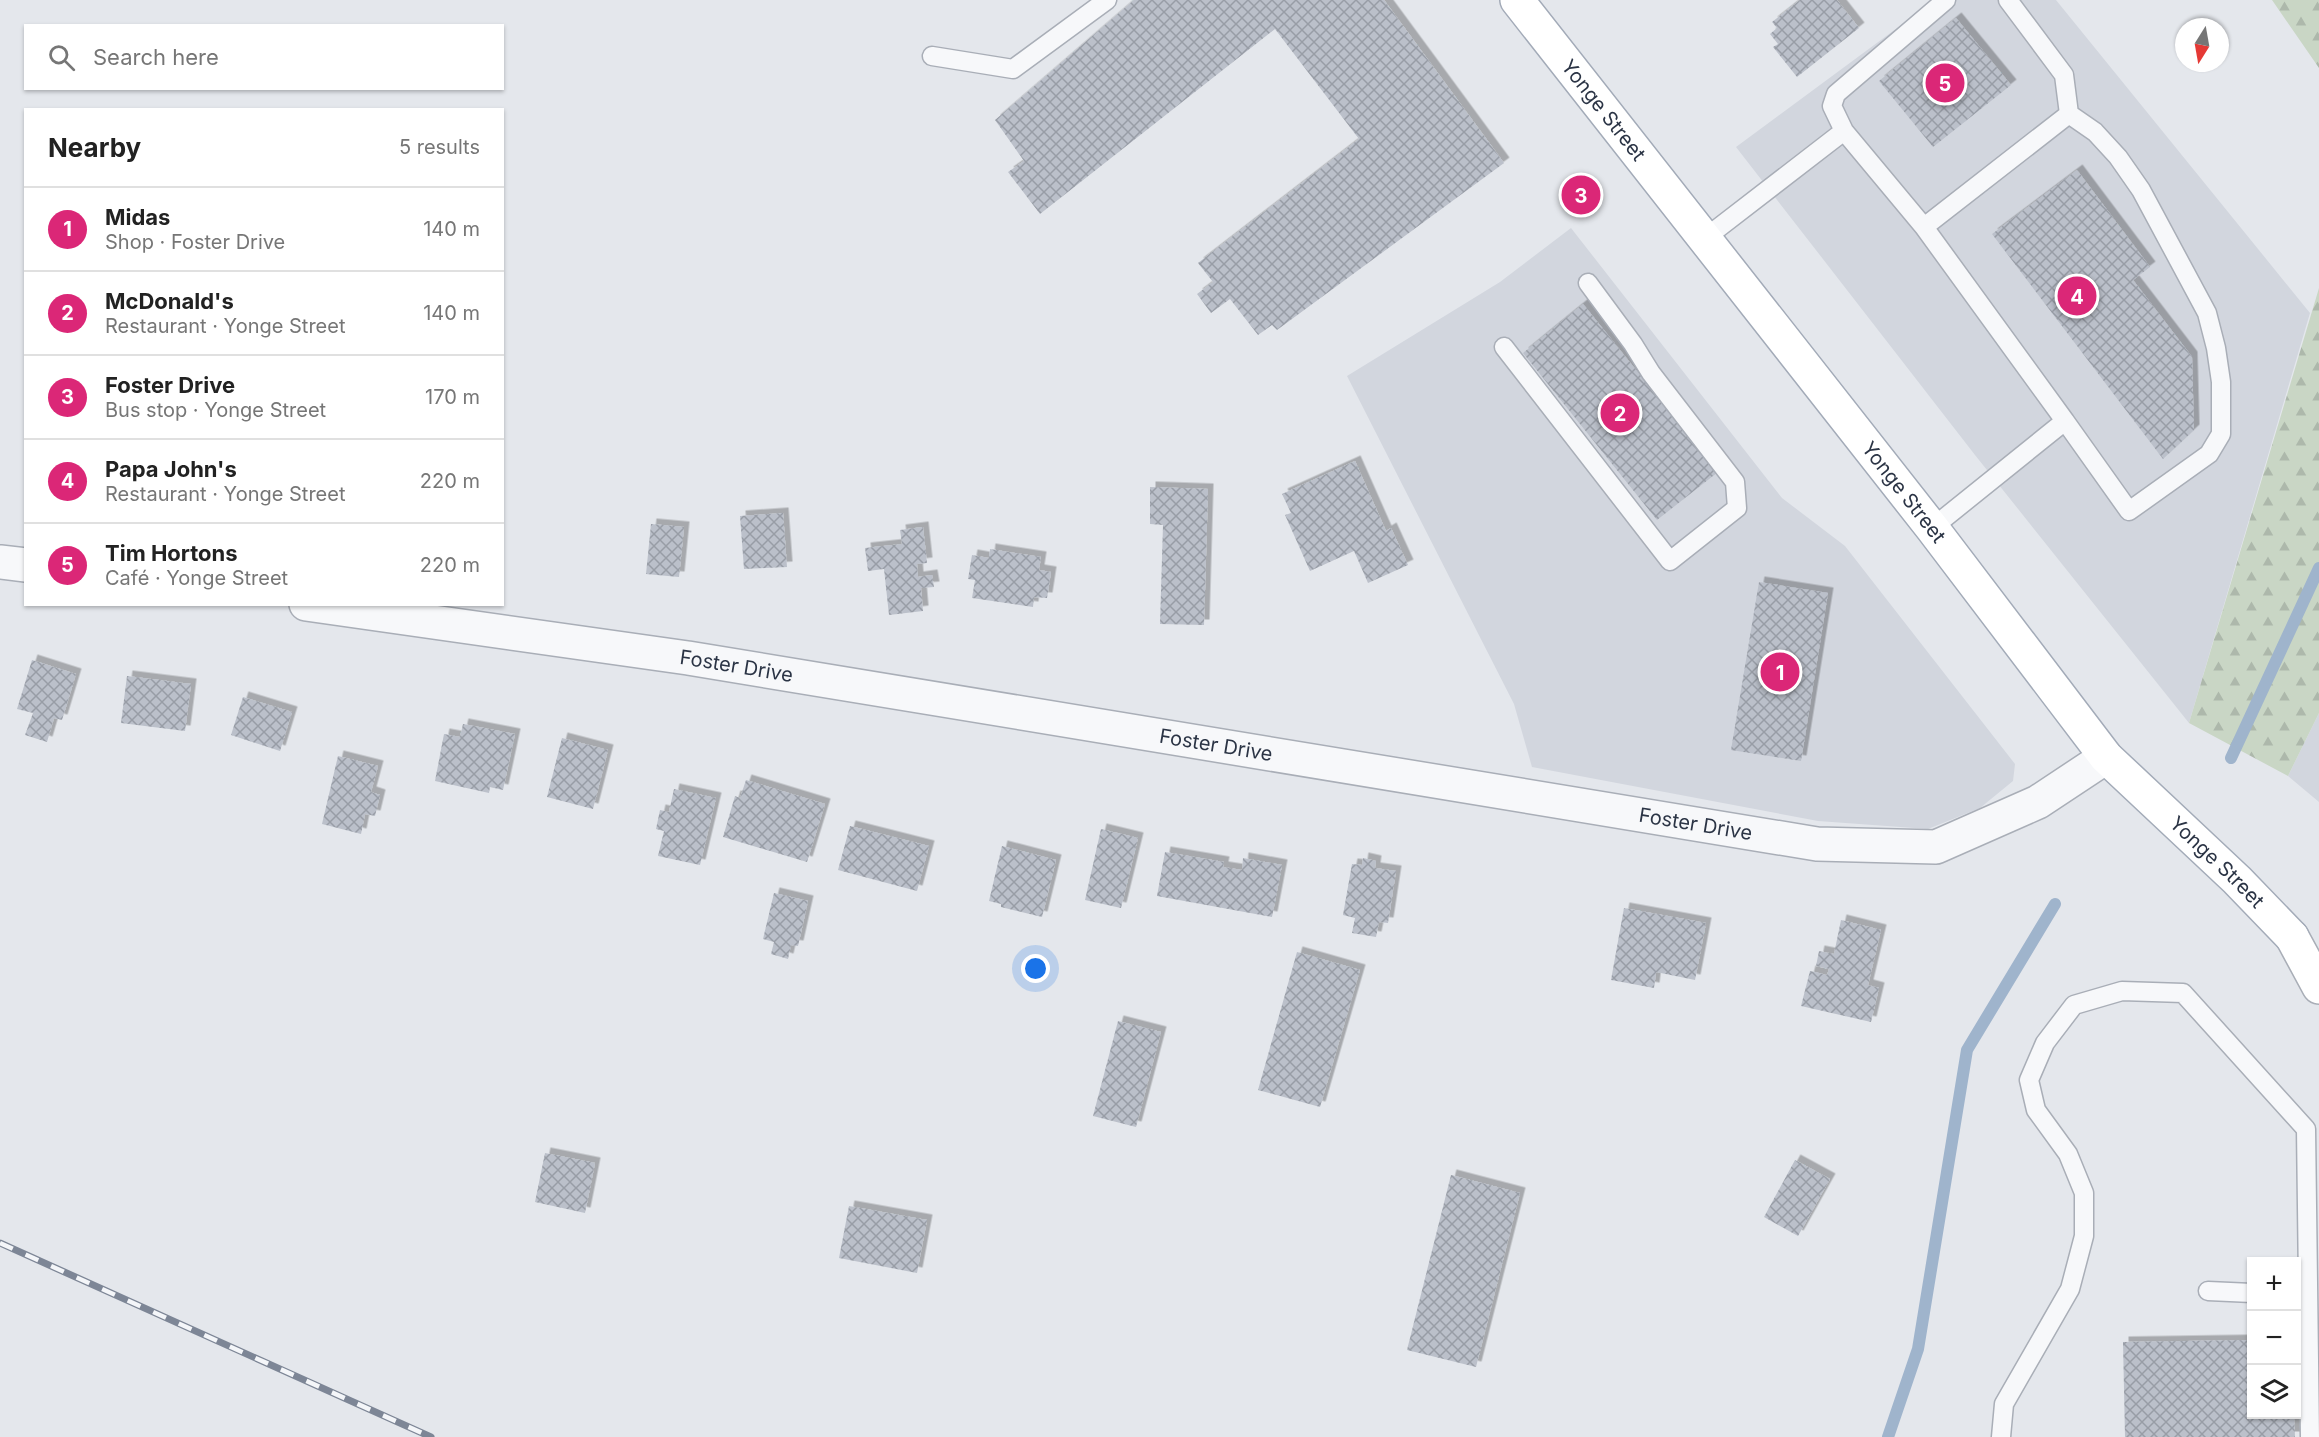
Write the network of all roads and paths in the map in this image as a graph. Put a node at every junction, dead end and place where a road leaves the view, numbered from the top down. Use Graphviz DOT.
graph roads {
  1 [pos="1107,0"];
  2 [pos="1517,0"];
  3 [pos="1946,0"];
  4 [pos="2008,0"];
  5 [pos="932,56"];
  6 [pos="2069,114"];
  7 [pos="1844,132"];
  8 [pos="1924,227"];
  9 [pos="1704,239"];
  10 [pos="1588,283"];
  11 [pos="1504,347"];
  12 [pos="2065,422"];
  13 [pos="1932,528"];
  14 [pos="0,561"];
  15 [pos="24,565"];
  16 [pos="320,606"];
  17 [pos="2106,757"];
  18 [pos="2292,937"];
  19 [pos="2319,958"];
  20 [pos="2319,987"];
  21 [pos="2208,1291"];
  22 [pos="2247,1293"];
  23 [pos="2302,1295"];
  24 [pos="2001,1437"];
  25 [pos="2310,1437"];
  1 -- 5 [label="lane"];
  2 -- 9 [label="main road, Yonge Street"];
  3 -- 7 [label="lane"];
  4 -- 6 [label="lane"];
  6 -- 8 [label="lane"];
  6 -- 12 [label="lane"];
  7 -- 8 [label="lane"];
  7 -- 9 [label="lane"];
  8 -- 12 [label="lane"];
  9 -- 13 [label="main road, Yonge Street"];
  10 -- 11 [label="lane"];
  12 -- 13 [label="lane"];
  13 -- 17 [label="main road, Yonge Street"];
  14 -- 15 [label="street"];
  16 -- 17 [label="street, Foster Drive"];
  17 -- 18 [label="main road, Yonge Street"];
  18 -- 19 [label="main road, Yonge Street"];
  18 -- 20 [label="main road"];
  21 -- 22 [label="lane"];
  23 -- 24 [label="lane"];
  23 -- 25 [label="lane"];
}
